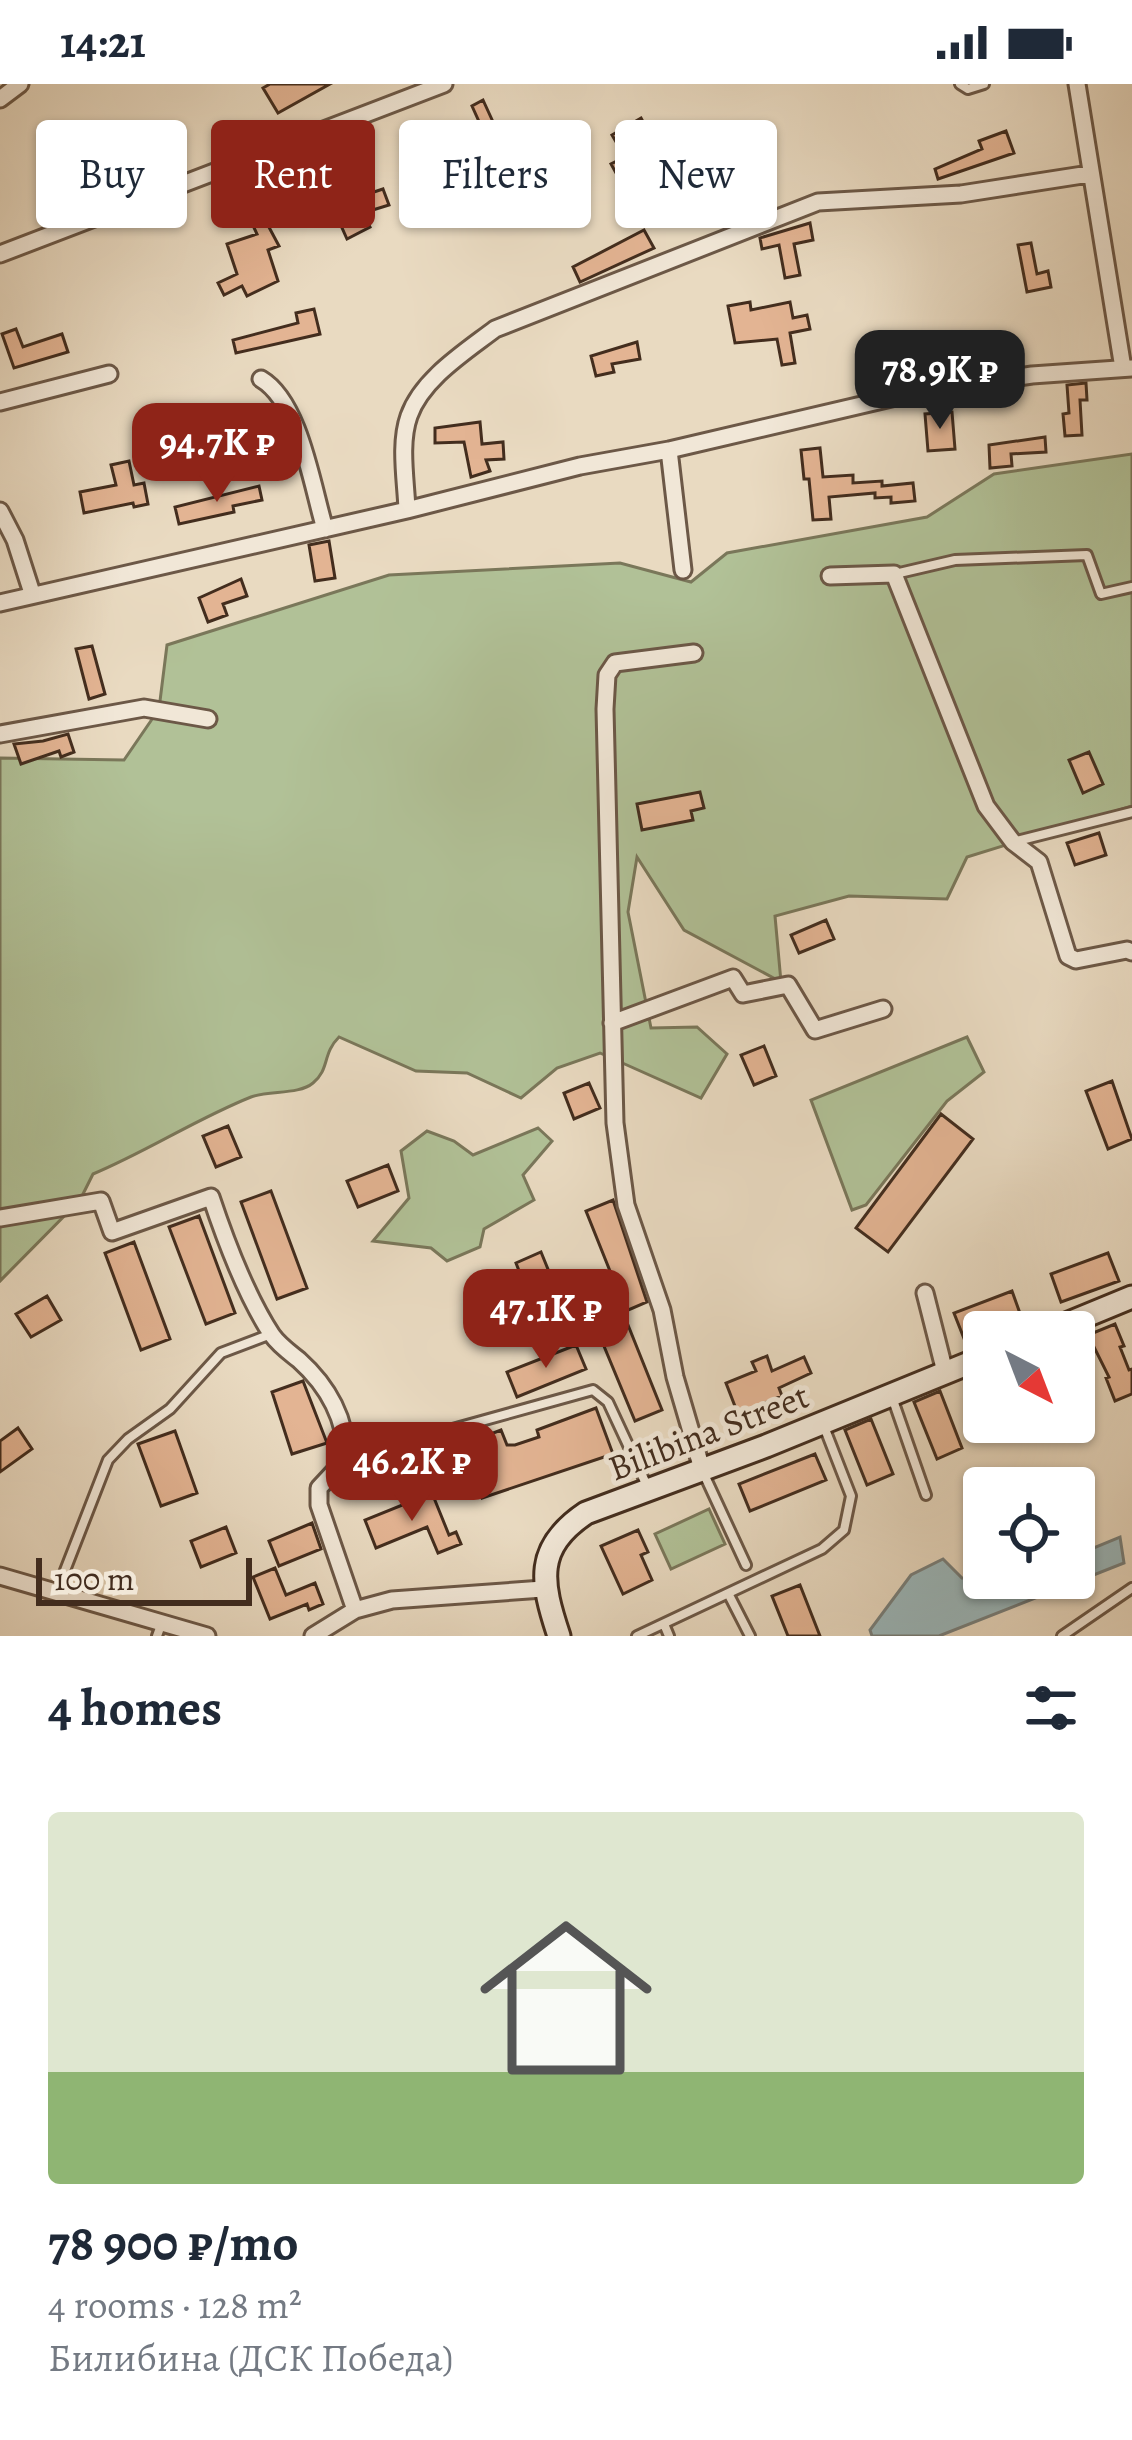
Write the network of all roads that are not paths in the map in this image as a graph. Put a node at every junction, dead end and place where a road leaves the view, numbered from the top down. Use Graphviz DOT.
graph roads {
  1 [pos="20,84"];
  2 [pos="444,84"];
  3 [pos="960,84"];
  4 [pos="984,84"];
  5 [pos="1077,84"];
  6 [pos="0,99"];
  7 [pos="1089,174"];
  8 [pos="0,254"];
  9 [pos="1128,368"];
  10 [pos="109,374"];
  11 [pos="261,379"];
  12 [pos="0,402"];
  13 [pos="669,450"];
  14 [pos="407,510"];
  15 [pos="0,511"];
  16 [pos="325,529"];
  17 [pos="683,570"];
  18 [pos="894,574"];
  19 [pos="830,576"];
  20 [pos="1132,587"];
  21 [pos="32,593"];
  22 [pos="0,603"];
  23 [pos="694,653"];
  24 [pos="208,718"];
  25 [pos="0,734"];
  26 [pos="1132,812"];
  27 [pos="1013,842"];
  28 [pos="1132,952"];
  29 [pos="883,1009"];
  30 [pos="612,1023"];
  31 [pos="0,1218"];
  32 [pos="925,1293"];
  33 [pos="1132,1297"];
  34 [pos="1095,1313"];
  35 [pos="271,1334"];
  36 [pos="963,1365"];
  37 [pos="945,1372"];
  38 [pos="890,1393"];
  39 [pos="822,1423"];
  40 [pos="346,1459"];
  41 [pos="702,1469"];
  42 [pos="649,1490"];
  43 [pos="926,1495"];
  44 [pos="746,1565"];
  45 [pos="0,1576"];
  46 [pos="1132,1588"];
  47 [pos="543,1589"];
  48 [pos="56,1592"];
  49 [pos="729,1595"];
  50 [pos="355,1610"];
  51 [pos="664,1624"];
  52 [pos="159,1630"];
  53 [pos="207,1636"];
  54 [pos="313,1636"];
  55 [pos="559,1636"];
  56 [pos="637,1636"];
  57 [pos="669,1636"];
  58 [pos="750,1636"];
  59 [pos="1062,1636"];
  1 -- 6 [label="street"];
  2 -- 8 [label="street"];
  3 -- 4 [label="lane"];
  5 -- 7 [label="street"];
  7 -- 9 [label="street"];
  7 -- 14 [label="street"];
  9 -- 13 [label="street"];
  10 -- 12 [label="street"];
  11 -- 16 [label="street"];
  13 -- 14 [label="street"];
  13 -- 17 [label="street"];
  14 -- 16 [label="street"];
  15 -- 21 [label="street"];
  16 -- 21 [label="street"];
  18 -- 19 [label="street"];
  18 -- 20 [label="lane"];
  18 -- 27 [label="street"];
  21 -- 22 [label="street"];
  23 -- 30 [label="street"];
  24 -- 25 [label="street"];
  26 -- 27 [label="lane"];
  27 -- 28 [label="street"];
  29 -- 30 [label="street"];
  30 -- 41 [label="street"];
  31 -- 35 [label="street"];
  32 -- 37 [label="street"];
  33 -- 34 [label="main road"];
  35 -- 40 [label="street"];
  35 -- 48 [label="lane"];
  36 -- 37 [label="main road, Bilibina Street"];
  37 -- 38 [label="main road, Bilibina Street"];
  38 -- 39 [label="main road, Bilibina Street"];
  38 -- 43 [label="lane"];
  39 -- 41 [label="main road, Bilibina Street"];
  39 -- 49 [label="lane"];
  40 -- 42 [label="lane"];
  40 -- 50 [label="street"];
  41 -- 42 [label="main road, Bilibina Street"];
  41 -- 44 [label="lane"];
  42 -- 47 [label="main road, Bilibina Street"];
  45 -- 48 [label="street"];
  46 -- 59 [label="lane"];
  47 -- 50 [label="street"];
  47 -- 55 [label="main road"];
  48 -- 52 [label="street"];
  49 -- 51 [label="lane"];
  49 -- 58 [label="lane"];
  50 -- 54 [label="street"];
  51 -- 56 [label="lane"];
  51 -- 57 [label="lane"];
  52 -- 53 [label="street"];
}
